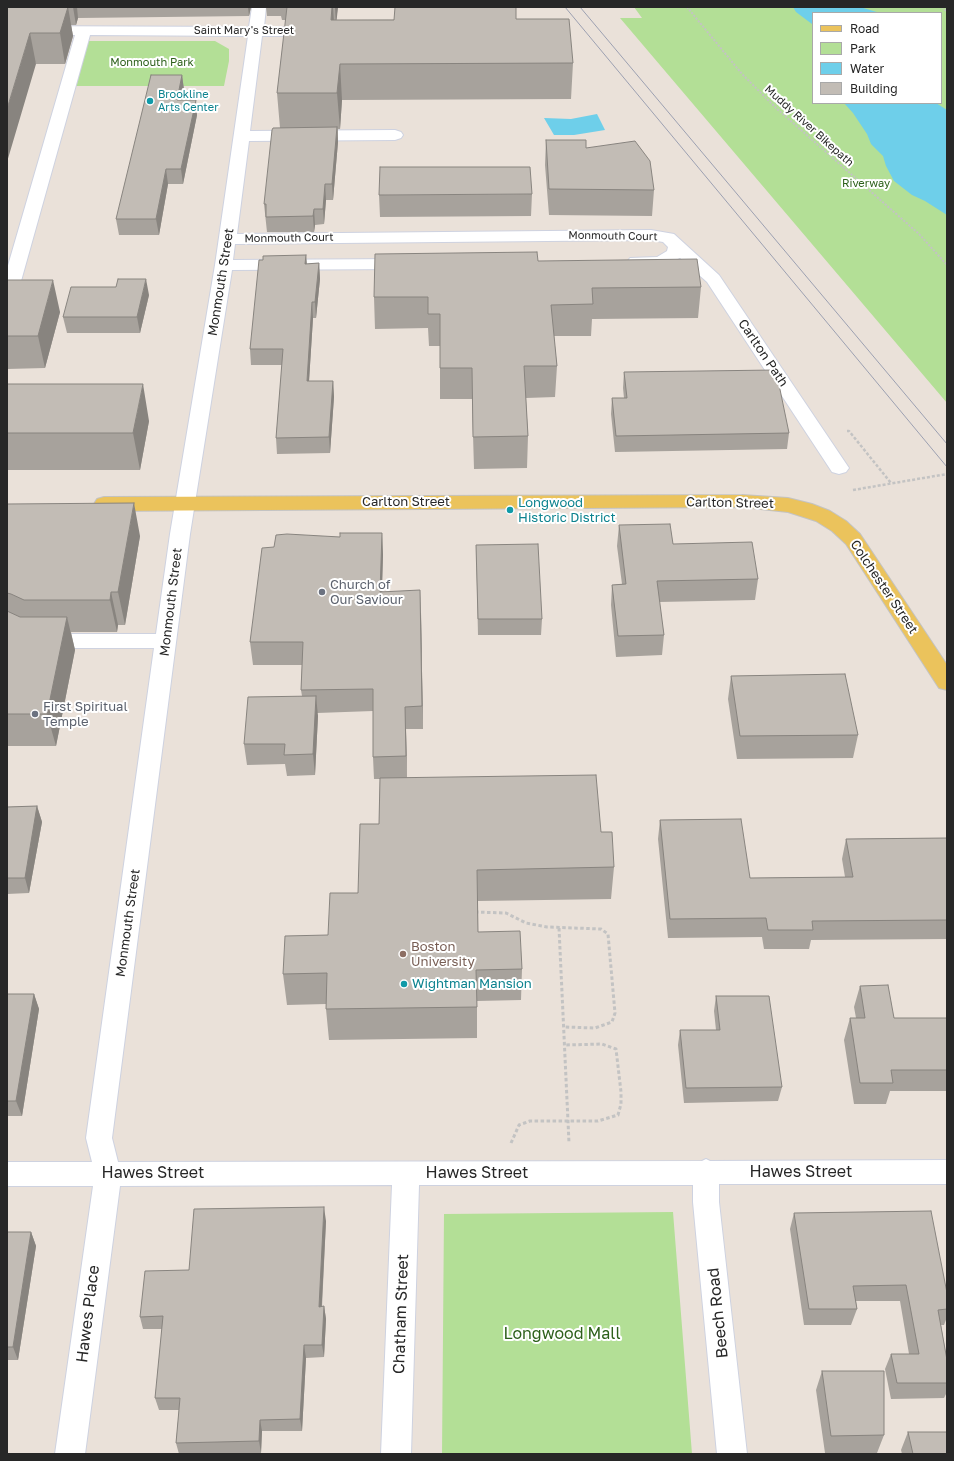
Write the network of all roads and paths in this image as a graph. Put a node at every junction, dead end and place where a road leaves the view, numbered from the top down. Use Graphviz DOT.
graph roads {
  1 [pos="259,7"];
  2 [pos="687,7"];
  3 [pos="942,7"];
  4 [pos="947,12"];
  5 [pos="7,30"];
  6 [pos="84,30"];
  7 [pos="256,32"];
  8 [pos="328,32"];
  9 [pos="395,135"];
  10 [pos="242,136"];
  11 [pos="228,239"];
  12 [pos="677,246"];
  13 [pos="620,262"];
  14 [pos="422,263"];
  15 [pos="224,265"];
  16 [pos="947,265"];
  17 [pos="7,299"];
  18 [pos="839,468"];
  19 [pos="947,474"];
  20 [pos="848,491"];
  21 [pos="185,503"];
  22 [pos="84,504"];
  23 [pos="805,509"];
  24 [pos="7,632"];
  25 [pos="166,641"];
  26 [pos="947,682"];
  27 [pos="471,912"];
  28 [pos="559,928"];
  29 [pos="564,1027"];
  30 [pos="565,1045"];
  31 [pos="568,1121"];
  32 [pos="511,1143"];
  33 [pos="569,1143"];
  34 [pos="706,1171"];
  35 [pos="947,1172"];
  36 [pos="108,1173"];
  37 [pos="407,1173"];
  38 [pos="7,1174"];
  39 [pos="70,1454"];
  40 [pos="396,1454"];
  41 [pos="732,1454"];
  1 -- 7 [label="street, Monmouth Street"];
  2 -- 16 [label="path, Muddy River Bikepath"];
  3 -- 4 [label="path"];
  5 -- 6 [label="street, Saint Mary's Street"];
  6 -- 7 [label="street, Saint Mary's Street"];
  6 -- 17 [label="street"];
  7 -- 8 [label="street, Saint Mary's Street"];
  7 -- 10 [label="street, Monmouth Street"];
  9 -- 10 [label="street"];
  10 -- 11 [label="street, Monmouth Street"];
  11 -- 12 [label="street, Monmouth Court"];
  11 -- 15 [label="street, Monmouth Street"];
  12 -- 13 [label="street, Monmouth Court"];
  12 -- 18 [label="street, Carlton Path"];
  14 -- 15 [label="street, Monmouth Court"];
  15 -- 21 [label="street, Monmouth Street"];
  19 -- 20 [label="path"];
  21 -- 22 [label="main road, Carlton Street"];
  21 -- 23 [label="main road, Carlton Street"];
  21 -- 25 [label="street, Monmouth Street"];
  23 -- 26 [label="main road, Colchester Street"];
  24 -- 25 [label="street"];
  25 -- 36 [label="street, Monmouth Street"];
  27 -- 28 [label="path"];
  28 -- 29 [label="path"];
  28 -- 29 [label="path"];
  29 -- 30 [label="path"];
  30 -- 31 [label="path"];
  30 -- 31 [label="path"];
  31 -- 32 [label="path"];
  31 -- 33 [label="path"];
  34 -- 35 [label="street, Hawes Street"];
  34 -- 37 [label="street, Hawes Street"];
  34 -- 41 [label="street, Beech Road"];
  36 -- 37 [label="street, Hawes Street"];
  36 -- 38 [label="street, Hawes Street"];
  36 -- 39 [label="street, Hawes Place"];
  37 -- 40 [label="street, Chatham Street"];
}
